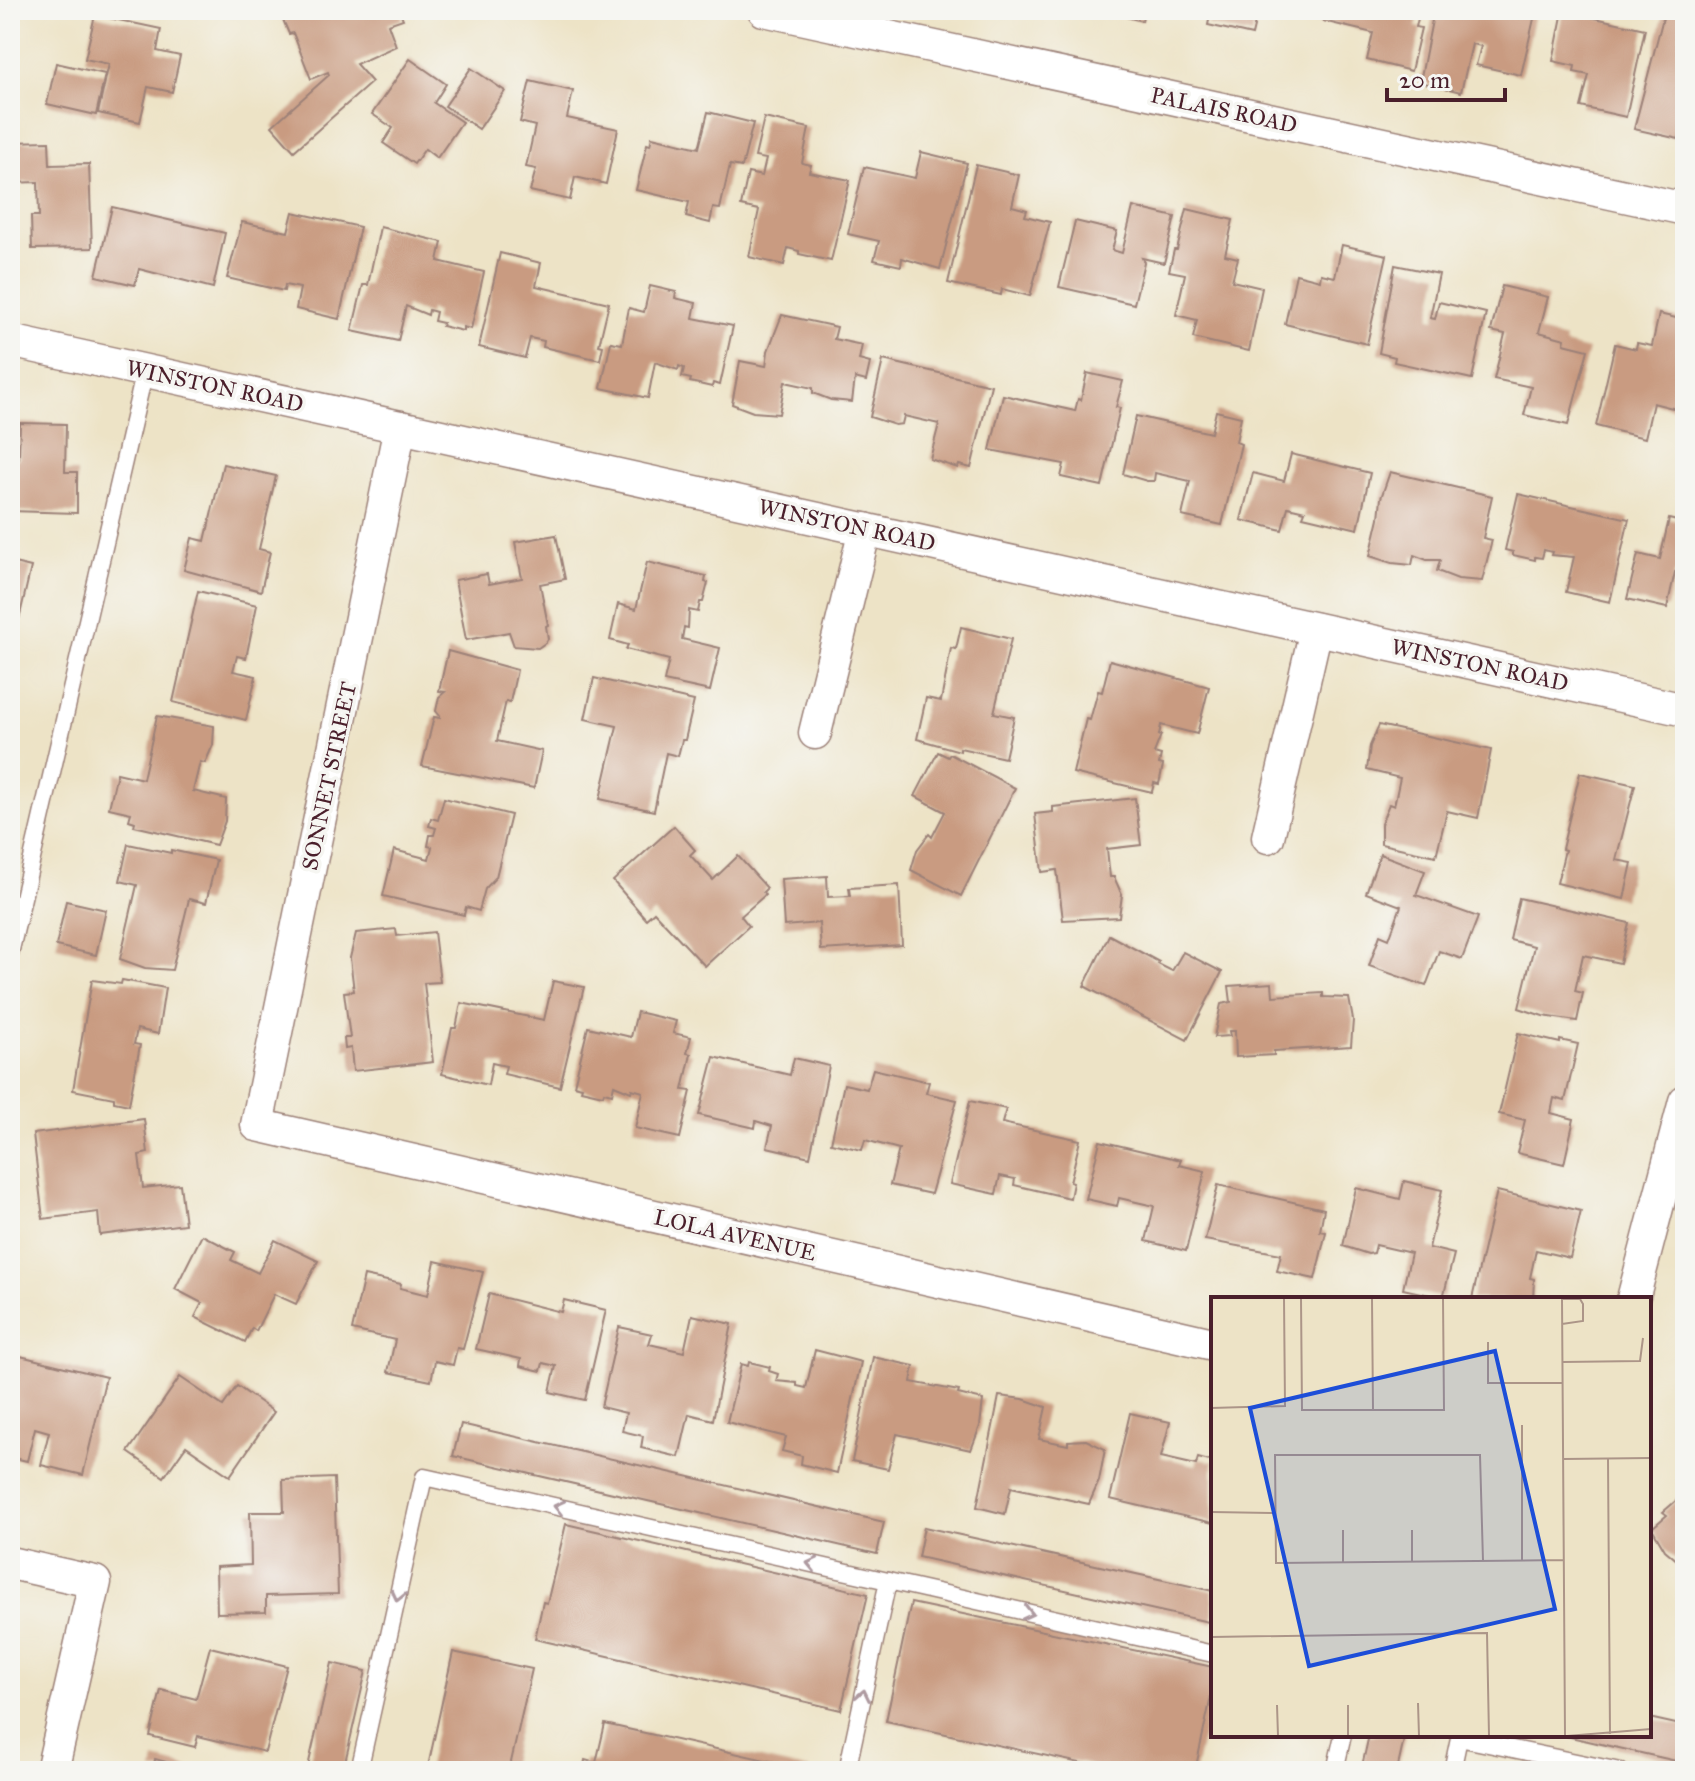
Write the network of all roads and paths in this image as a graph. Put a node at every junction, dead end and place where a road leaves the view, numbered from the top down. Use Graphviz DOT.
graph roads {
  1 [pos="764,10"];
  2 [pos="1685,209"];
  3 [pos="10,341"];
  4 [pos="145,370"];
  5 [pos="400,427"];
  6 [pos="865,529"];
  7 [pos="1316,629"];
  8 [pos="1685,710"];
  9 [pos="815,733"];
  10 [pos="1268,837"];
  11 [pos="10,954"];
  12 [pos="1685,1101"];
  13 [pos="257,1125"];
  14 [pos="1634,1297"];
  15 [pos="1211,1344"];
  16 [pos="10,1563"];
  17 [pos="888,1581"];
  18 [pos="1211,1654"];
  19 [pos="1343,1737"];
  20 [pos="52,1771"];
  21 [pos="359,1771"];
  22 [pos="847,1771"];
  23 [pos="1335,1771"];
  24 [pos="1452,1771"];
  25 [pos="1620,1771"];
  1 -- 2 [label="street, PALAIS ROAD"];
  3 -- 4 [label="street, WINSTON ROAD"];
  4 -- 5 [label="street, WINSTON ROAD"];
  4 -- 11 [label="lane"];
  5 -- 6 [label="street, WINSTON ROAD"];
  5 -- 13 [label="street, SONNET STREET"];
  6 -- 7 [label="street, WINSTON ROAD"];
  6 -- 9 [label="street"];
  7 -- 8 [label="street, WINSTON ROAD"];
  7 -- 10 [label="street"];
  12 -- 14 [label="street"];
  13 -- 15 [label="street, LOLA AVENUE"];
  16 -- 20 [label="street"];
  17 -- 18 [label="lane, one-way"];
  17 -- 21 [label="lane, one-way"];
  22 -- 17 [label="lane, one-way"];
  19 -- 23 [label="lane"];
  24 -- 25 [label="lane"];
}
